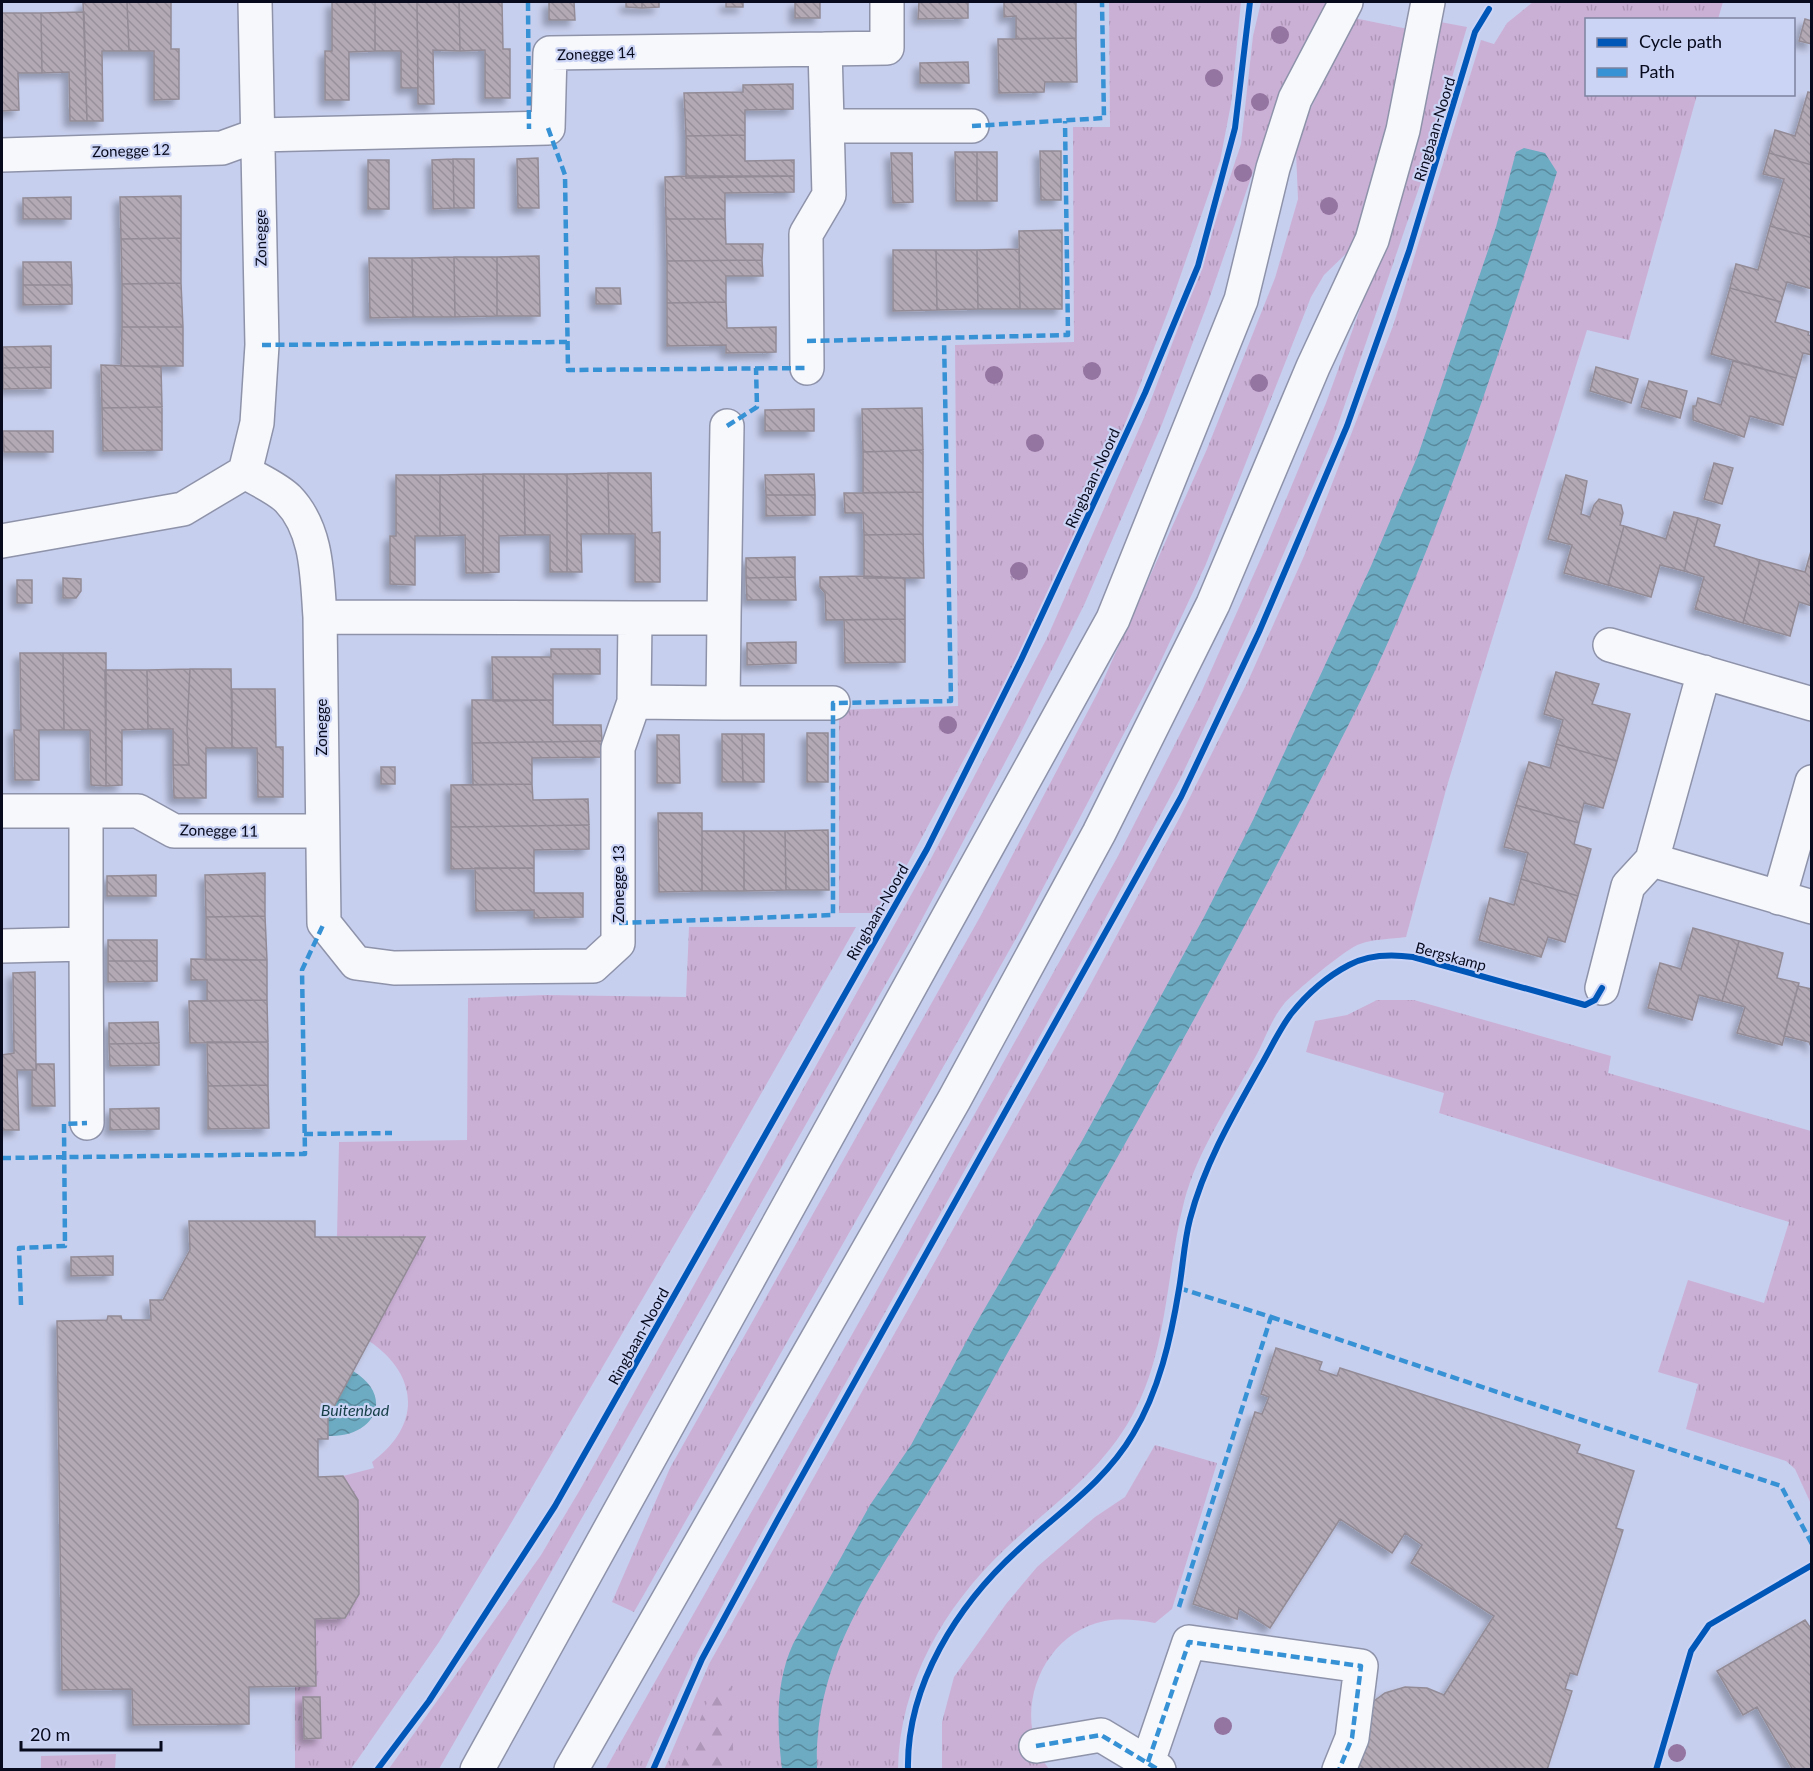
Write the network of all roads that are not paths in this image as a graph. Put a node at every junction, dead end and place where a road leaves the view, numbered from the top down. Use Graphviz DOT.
graph roads {
  1 [pos="255,2"];
  2 [pos="887,2"];
  3 [pos="1346,2"];
  4 [pos="1428,2"];
  5 [pos="825,49"];
  6 [pos="827,126"];
  7 [pos="972,126"];
  8 [pos="258,135"];
  9 [pos="2,155"];
  10 [pos="807,368"];
  11 [pos="728,426"];
  12 [pos="245,472"];
  13 [pos="2,541"];
  14 [pos="320,617"];
  15 [pos="635,618"];
  16 [pos="724,618"];
  17 [pos="1610,645"];
  18 [pos="1704,672"];
  19 [pos="634,702"];
  20 [pos="723,703"];
  21 [pos="833,703"];
  22 [pos="1812,704"];
  23 [pos="1812,782"];
  24 [pos="2,811"];
  25 [pos="86,811"];
  26 [pos="321,831"];
  27 [pos="1652,860"];
  28 [pos="1779,898"];
  29 [pos="1812,908"];
  30 [pos="86,944"];
  31 [pos="2,946"];
  32 [pos="394,968"];
  33 [pos="1602,988"];
  34 [pos="87,1123"];
  35 [pos="1036,1746"];
  36 [pos="1153,1766"];
  37 [pos="477,1770"];
  38 [pos="571,1770"];
  39 [pos="1339,1770"];
  1 -- 8 [label="street, Zonegge"];
  2 -- 5 [label="street, Zonegge 14"];
  3 -- 37 [label="street"];
  4 -- 38 [label="street, Ringbaan-Noord"];
  5 -- 6 [label="street"];
  5 -- 8 [label="street, Zonegge 14"];
  6 -- 7 [label="street"];
  6 -- 10 [label="street"];
  8 -- 9 [label="street, Zonegge 12"];
  8 -- 12 [label="street, Zonegge"];
  11 -- 16 [label="street"];
  12 -- 13 [label="street"];
  12 -- 14 [label="street, Zonegge"];
  14 -- 15 [label="street"];
  14 -- 26 [label="street, Zonegge"];
  15 -- 16 [label="street"];
  15 -- 19 [label="street, Zonegge 13"];
  16 -- 20 [label="street"];
  17 -- 18 [label="street"];
  18 -- 22 [label="street"];
  18 -- 27 [label="street"];
  19 -- 20 [label="street"];
  19 -- 32 [label="street, Zonegge 13"];
  20 -- 21 [label="street"];
  23 -- 28 [label="street"];
  24 -- 25 [label="street, Zonegge 11"];
  25 -- 26 [label="street, Zonegge 11"];
  25 -- 30 [label="street"];
  26 -- 32 [label="street, Zonegge"];
  27 -- 28 [label="street"];
  27 -- 33 [label="street"];
  28 -- 29 [label="street"];
  30 -- 31 [label="street"];
  30 -- 34 [label="street"];
  35 -- 36 [label="street"];
  36 -- 39 [label="street"];
}
